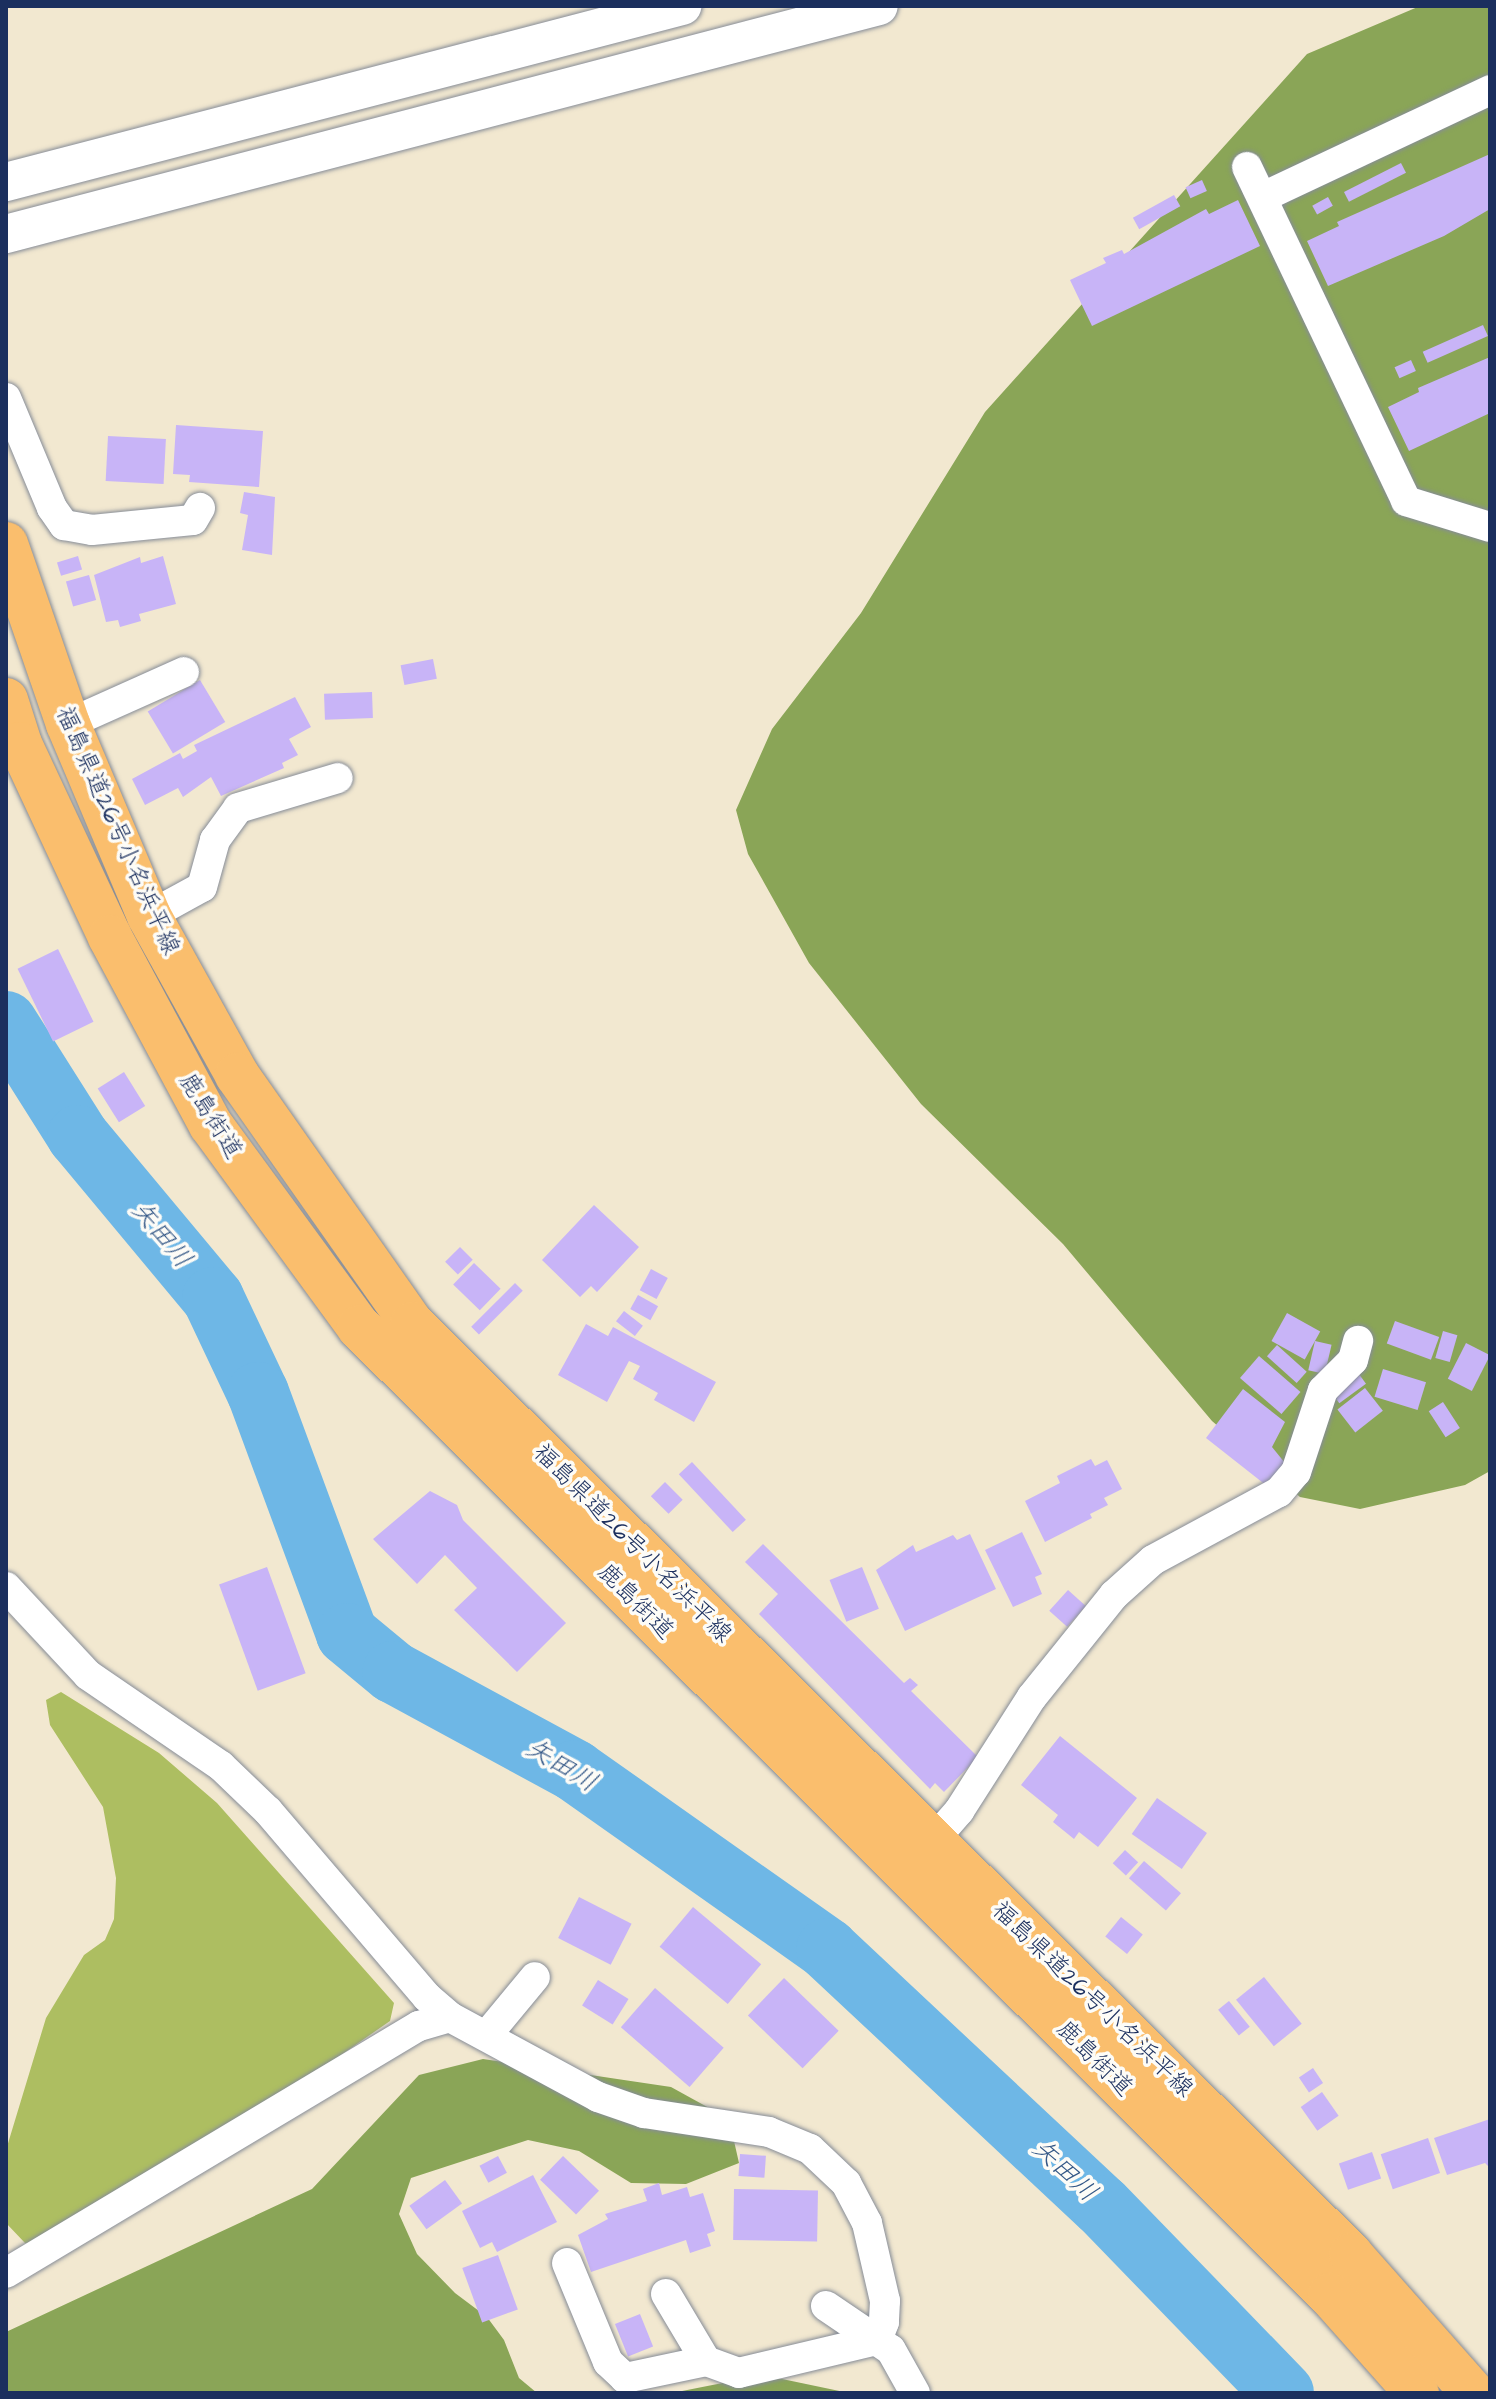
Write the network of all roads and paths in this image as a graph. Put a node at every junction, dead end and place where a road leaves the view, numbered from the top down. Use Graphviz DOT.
graph roads {
  1 [pos="682,6"];
  2 [pos="879,6"];
  3 [pos="1490,90"];
  4 [pos="1247,167"];
  5 [pos="6,182"];
  6 [pos="1263,197"];
  7 [pos="6,234"];
  8 [pos="6,398"];
  9 [pos="200,508"];
  10 [pos="1490,527"];
  11 [pos="6,544"];
  12 [pos="184,672"];
  13 [pos="6,700"];
  14 [pos="68,724"];
  15 [pos="13,744"];
  16 [pos="338,778"];
  17 [pos="149,916"];
  18 [pos="1358,1341"];
  19 [pos="6,1587"];
  20 [pos="931,1843"];
  21 [pos="535,1977"];
  22 [pos="450,2017"];
  23 [pos="487,2035"];
  24 [pos="567,2263"];
  25 [pos="6,2273"];
  26 [pos="666,2294"];
  27 [pos="826,2306"];
  28 [pos="877,2340"];
  29 [pos="706,2361"];
  30 [pos="739,2383"];
  31 [pos="915,2393"];
  32 [pos="1417,2393"];
  33 [pos="1473,2393"];
  1 -- 5 [label="street"];
  2 -- 7 [label="street"];
  3 -- 6 [label="street"];
  4 -- 6 [label="street"];
  6 -- 10 [label="street"];
  8 -- 9 [label="street"];
  11 -- 14 [label="main road, 福島県道26号小名浜平線"];
  12 -- 14 [label="street"];
  13 -- 15 [label="main road, 鹿島街道"];
  14 -- 17 [label="main road, 福島県道26号小名浜平線"];
  15 -- 32 [label="main road, 鹿島街道"];
  16 -- 17 [label="street"];
  17 -- 20 [label="main road, 福島県道26号小名浜平線"];
  18 -- 20 [label="street"];
  19 -- 22 [label="street"];
  20 -- 33 [label="main road, 福島県道26号小名浜平線"];
  21 -- 23 [label="street"];
  22 -- 23 [label="street"];
  22 -- 25 [label="street"];
  23 -- 28 [label="street"];
  24 -- 29 [label="street"];
  26 -- 29 [label="street"];
  27 -- 28 [label="street"];
  28 -- 30 [label="street"];
  28 -- 31 [label="street"];
  29 -- 30 [label="street"];
}
